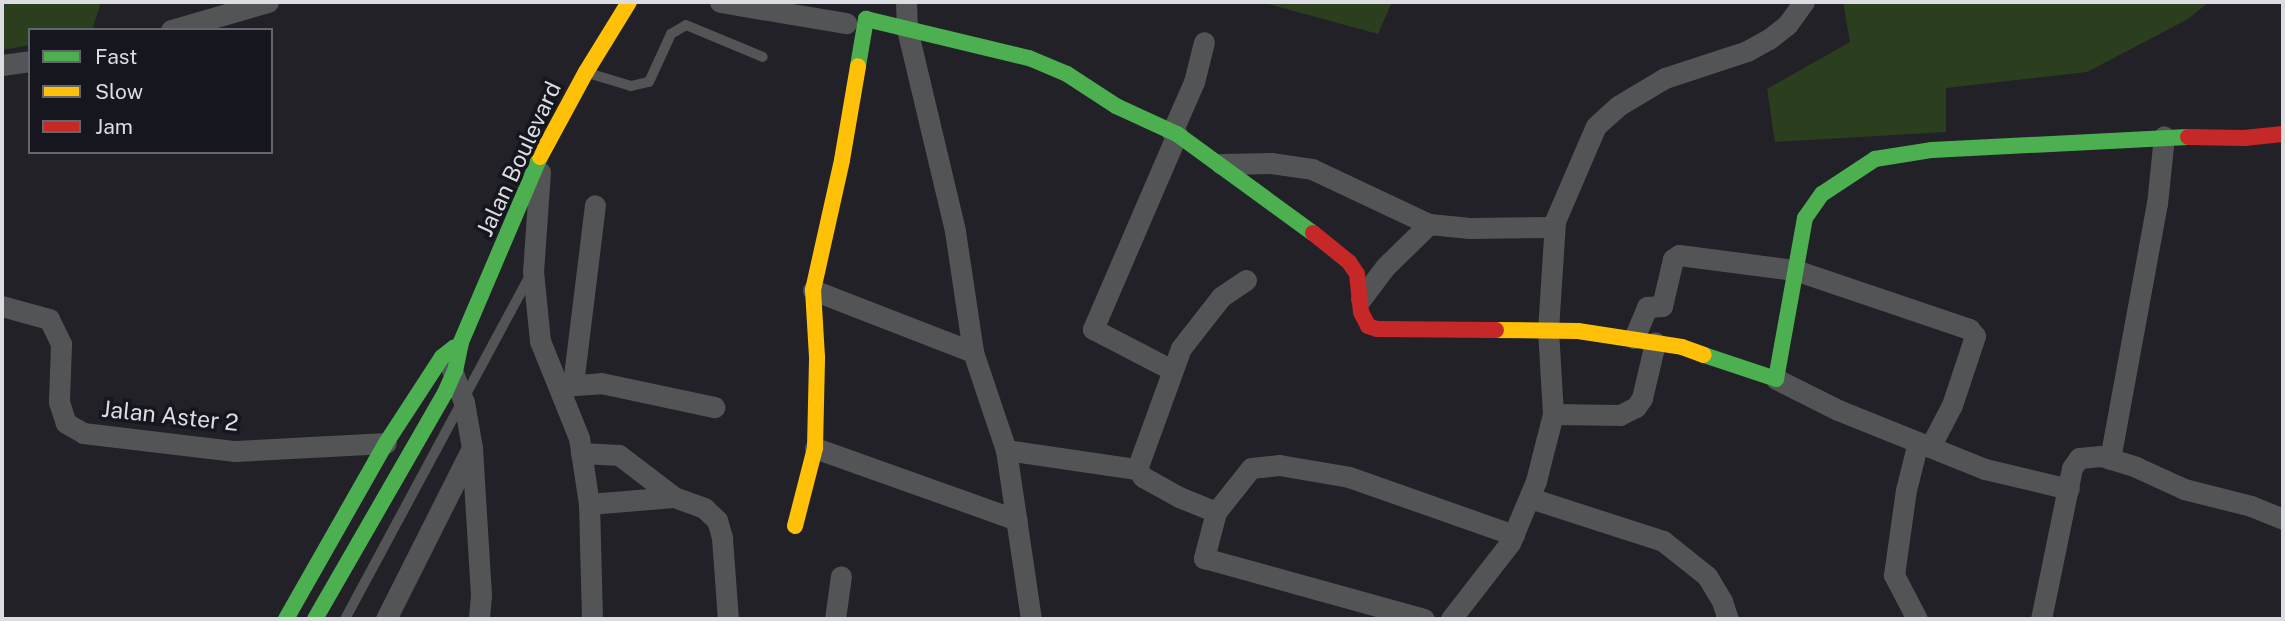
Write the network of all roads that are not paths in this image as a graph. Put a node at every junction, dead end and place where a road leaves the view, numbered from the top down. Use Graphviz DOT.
graph roads {
  1 [pos="268,2"];
  2 [pos="629,2"];
  3 [pos="720,2"];
  4 [pos="906,2"];
  5 [pos="1804,2"];
  6 [pos="846,23"];
  7 [pos="177,28"];
  8 [pos="907,29"];
  9 [pos="1204,42"];
  10 [pos="763,57"];
  11 [pos="28,61"];
  12 [pos="2,65"];
  13 [pos="586,72"];
  14 [pos="1174,133"];
  15 [pos="2283,134"];
  16 [pos="2164,136"];
  17 [pos="541,155"];
  18 [pos="1221,164"];
  19 [pos="595,205"];
  20 [pos="1429,224"];
  21 [pos="1554,227"];
  22 [pos="1795,270"];
  23 [pos="533,271"];
  24 [pos="1246,280"];
  25 [pos="813,290"];
  26 [pos="1361,299"];
  27 [pos="2,306"];
  28 [pos="1548,330"];
  29 [pos="1645,341"];
  30 [pos="973,352"];
  31 [pos="448,364"];
  32 [pos="1171,370"];
  33 [pos="1776,379"];
  34 [pos="566,385"];
  35 [pos="464,402"];
  36 [pos="714,407"];
  37 [pos="1553,414"];
  38 [pos="386,443"];
  39 [pos="1924,444"];
  40 [pos="472,448"];
  41 [pos="816,448"];
  42 [pos="1006,450"];
  43 [pos="581,453"];
  44 [pos="2110,459"];
  45 [pos="1137,469"];
  46 [pos="2069,489"];
  47 [pos="674,497"];
  48 [pos="1530,498"];
  49 [pos="589,504"];
  50 [pos="1216,512"];
  51 [pos="2283,519"];
  52 [pos="1017,520"];
  53 [pos="795,526"];
  54 [pos="1514,535"];
  55 [pos="841,576"];
  56 [pos="286,619"];
  57 [pos="315,619"];
  58 [pos="345,619"];
  59 [pos="386,619"];
  60 [pos="479,619"];
  61 [pos="592,619"];
  62 [pos="728,619"];
  63 [pos="835,619"];
  64 [pos="1031,619"];
  65 [pos="1424,619"];
  66 [pos="1451,619"];
  67 [pos="1728,619"];
  68 [pos="1917,619"];
  69 [pos="2041,619"];
  1 -- 7 [label="street"];
  2 -- 13 [label="street, Jalan Boulevard"];
  3 -- 6 [label="street"];
  4 -- 8 [label="street"];
  5 -- 21 [label="street"];
  8 -- 14 [label="street"];
  8 -- 25 [label="street"];
  8 -- 30 [label="street"];
  9 -- 14 [label="street"];
  10 -- 13 [label="lane"];
  11 -- 12 [label="street"];
  13 -- 17 [label="street, Jalan Boulevard"];
  14 -- 18 [label="street"];
  14 -- 32 [label="street"];
  15 -- 16 [label="street"];
  16 -- 22 [label="street"];
  16 -- 44 [label="street"];
  17 -- 23 [label="street"];
  17 -- 31 [label="street, Jalan Boulevard"];
  18 -- 20 [label="street"];
  18 -- 26 [label="street"];
  19 -- 34 [label="street"];
  20 -- 21 [label="street"];
  20 -- 26 [label="street"];
  21 -- 28 [label="street"];
  22 -- 29 [label="street"];
  22 -- 33 [label="street"];
  22 -- 39 [label="street"];
  23 -- 34 [label="street"];
  23 -- 35 [label="lane"];
  24 -- 32 [label="street"];
  25 -- 30 [label="street"];
  25 -- 41 [label="street"];
  26 -- 28 [label="street"];
  27 -- 38 [label="street, Jalan Aster 2"];
  28 -- 29 [label="street"];
  28 -- 37 [label="street"];
  29 -- 33 [label="street"];
  29 -- 37 [label="street"];
  30 -- 42 [label="street"];
  31 -- 35 [label="street"];
  31 -- 38 [label="street, Jalan Boulevard"];
  31 -- 57 [label="street, Jalan Boulevard"];
  32 -- 45 [label="street"];
  33 -- 39 [label="street"];
  34 -- 36 [label="street"];
  34 -- 43 [label="street"];
  35 -- 40 [label="street"];
  35 -- 58 [label="lane"];
  37 -- 48 [label="street"];
  38 -- 56 [label="street, Jalan Boulevard"];
  39 -- 46 [label="street"];
  39 -- 68 [label="street"];
  40 -- 59 [label="street"];
  40 -- 60 [label="street"];
  41 -- 52 [label="street"];
  41 -- 53 [label="street"];
  42 -- 45 [label="street"];
  42 -- 52 [label="street"];
  43 -- 47 [label="street"];
  43 -- 49 [label="street"];
  44 -- 46 [label="street"];
  44 -- 51 [label="street"];
  45 -- 50 [label="street"];
  46 -- 69 [label="street"];
  47 -- 49 [label="street"];
  47 -- 62 [label="street"];
  48 -- 54 [label="street"];
  48 -- 67 [label="street"];
  49 -- 61 [label="street"];
  50 -- 54 [label="street"];
  50 -- 65 [label="street"];
  52 -- 64 [label="street"];
  54 -- 66 [label="street"];
  55 -- 63 [label="street"];
}
